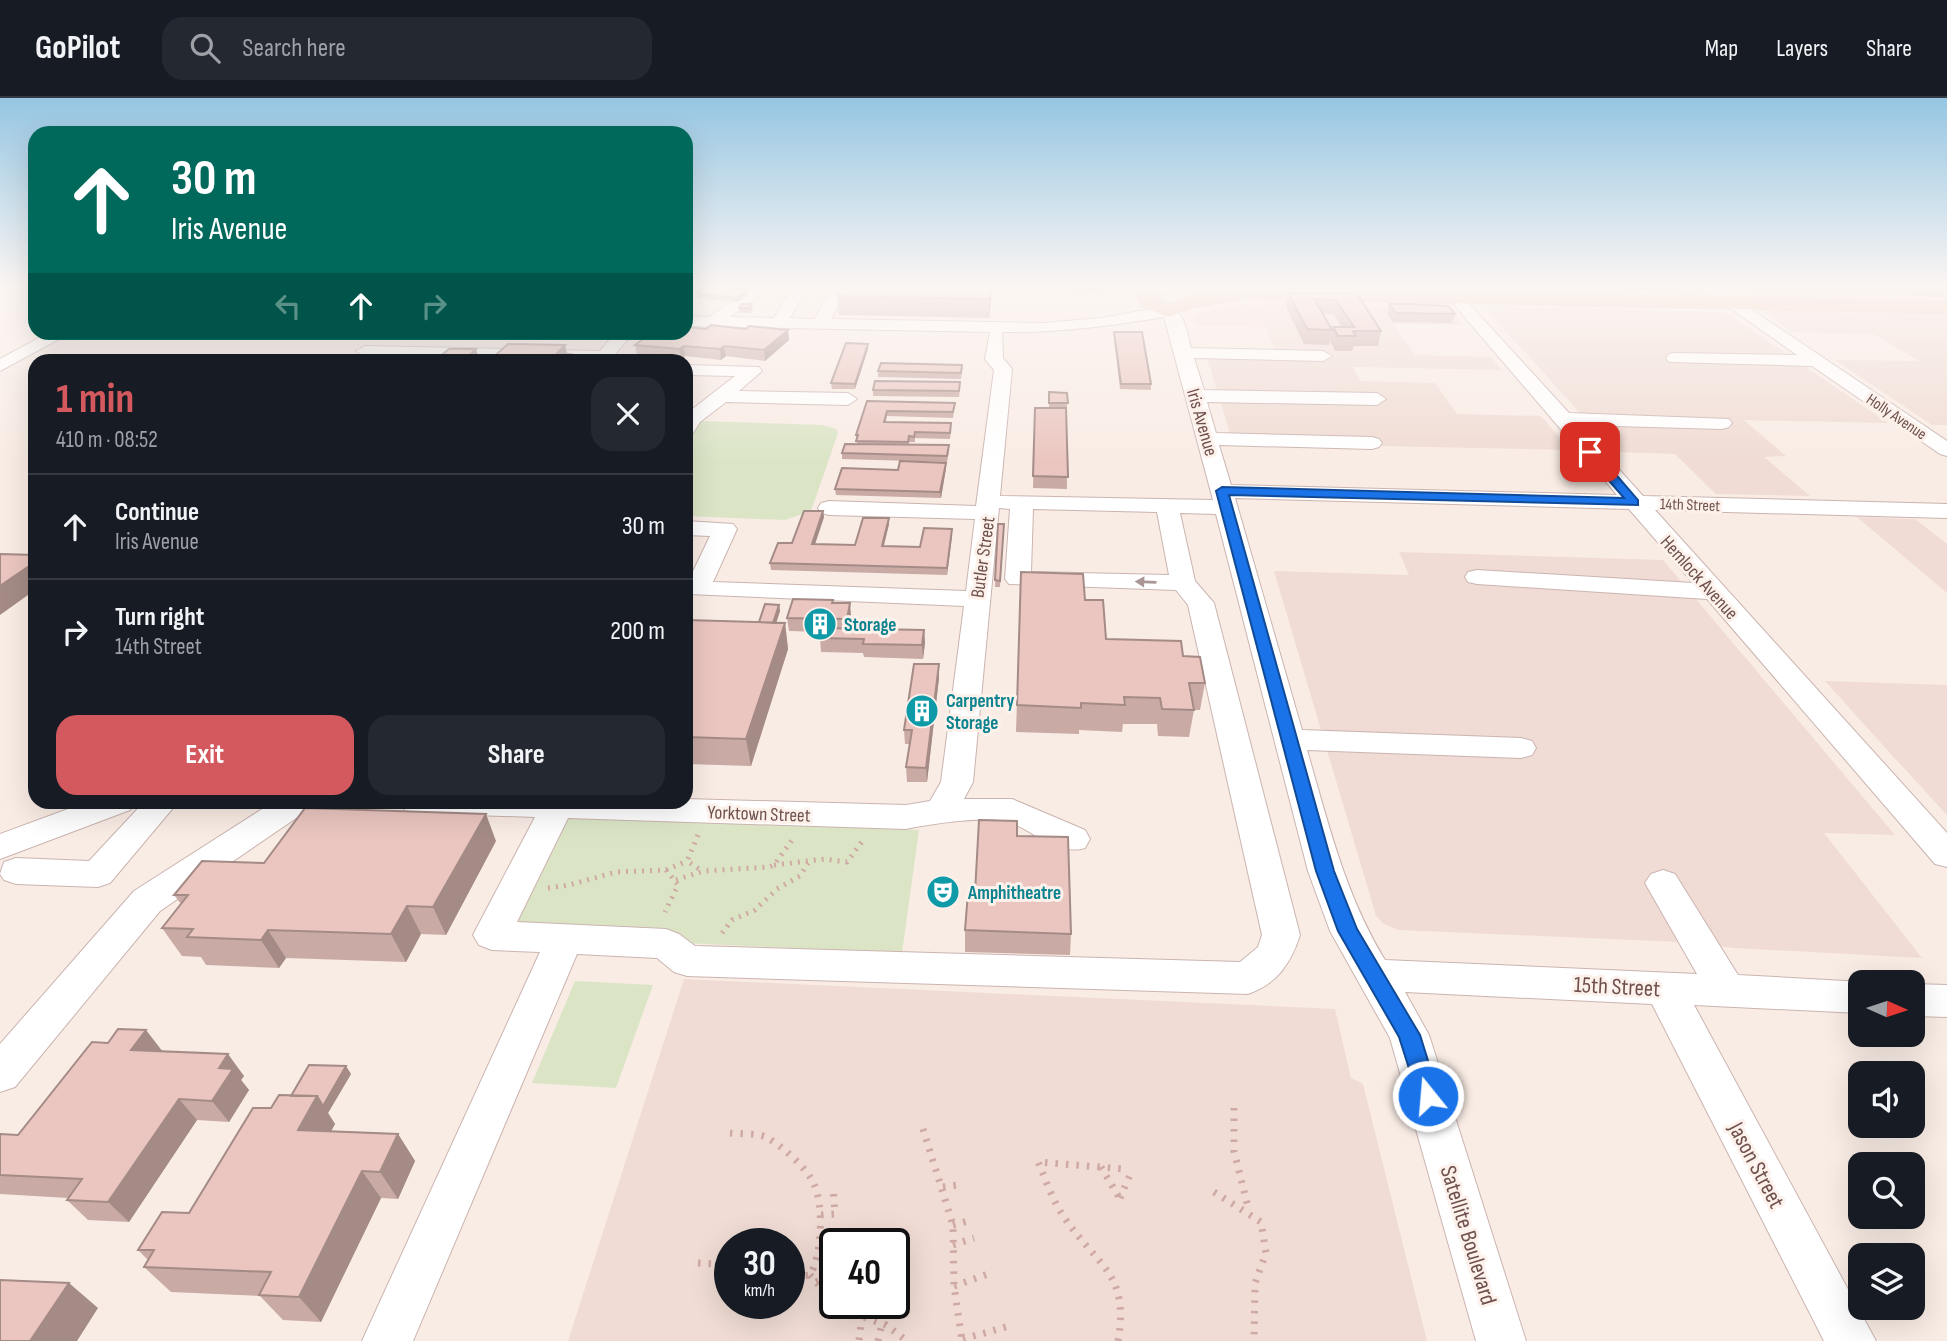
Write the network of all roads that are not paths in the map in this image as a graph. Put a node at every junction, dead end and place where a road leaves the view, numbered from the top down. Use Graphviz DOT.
graph roads {
  1 [pos="40,345"];
  2 [pos="995,345"];
  3 [pos="1182,345"];
  4 [pos="1497,345"];
  5 [pos="1793,345"];
  6 [pos="365,351"];
  7 [pos="1184,353"];
  8 [pos="400,354"];
  9 [pos="1323,356"];
  10 [pos="1675,358"];
  11 [pos="1816,361"];
  12 [pos="0,366"];
  13 [pos="693,370"];
  14 [pos="1712,375"];
  15 [pos="1841,378"];
  16 [pos="722,396"];
  17 [pos="1196,396"];
  18 [pos="848,399"];
  19 [pos="1377,399"];
  20 [pos="693,418"];
  21 [pos="1561,419"];
  22 [pos="1722,423"];
  23 [pos="1209,439"];
  24 [pos="1372,443"];
  25 [pos="1947,450"];
  26 [pos="1225,499"];
  27 [pos="1022,502"];
  28 [pos="1634,502"];
  29 [pos="1167,505"];
  30 [pos="988,507"];
  31 [pos="829,508"];
  32 [pos="1947,511"];
  33 [pos="693,528"];
  34 [pos="1477,577"];
  35 [pos="1183,583"];
  36 [pos="693,591"];
  37 [pos="1713,592"];
  38 [pos="693,595"];
  39 [pos="976,599"];
  40 [pos="1289,738"];
  41 [pos="1521,748"];
  42 [pos="104,809"];
  43 [pos="156,809"];
  44 [pos="285,809"];
  45 [pos="563,809"];
  46 [pos="637,809"];
  47 [pos="941,810"];
  48 [pos="1073,839"];
  49 [pos="1947,855"];
  50 [pos="8,859"];
  51 [pos="1664,883"];
  52 [pos="565,939"];
  53 [pos="1373,975"];
  54 [pos="1664,988"];
  55 [pos="1727,991"];
  56 [pos="1848,996"];
  57 [pos="1925,1000"];
  58 [pos="1947,1001"];
  59 [pos="0,1074"];
  60 [pos="387,1341"];
  61 [pos="1501,1341"];
  62 [pos="1851,1341"];
  1 -- 12 [label="street"];
  2 -- 30 [label="street, Butler Street"];
  3 -- 7 [label="street, Iris Avenue"];
  4 -- 21 [label="street, Hemlock Avenue"];
  5 -- 11 [label="street, Holly Avenue"];
  6 -- 8 [label="street"];
  7 -- 9 [label="street"];
  7 -- 17 [label="street, Iris Avenue"];
  10 -- 11 [label="street"];
  11 -- 15 [label="street, Holly Avenue"];
  13 -- 16 [label="street"];
  14 -- 15 [label="street"];
  15 -- 25 [label="street, Holly Avenue"];
  16 -- 18 [label="street"];
  16 -- 20 [label="street"];
  17 -- 19 [label="street"];
  17 -- 23 [label="street, Iris Avenue"];
  21 -- 22 [label="street"];
  21 -- 28 [label="street, Hemlock Avenue"];
  23 -- 24 [label="street"];
  23 -- 26 [label="street, Iris Avenue"];
  26 -- 28 [label="street, 14th Street"];
  26 -- 29 [label="street, 14th Street"];
  26 -- 40 [label="street, Iris Avenue"];
  27 -- 29 [label="street, 14th Street"];
  27 -- 30 [label="street, 14th Street"];
  35 -- 27 [label="street, one-way"];
  28 -- 32 [label="street, 14th Street"];
  28 -- 37 [label="street, Hemlock Avenue"];
  29 -- 35 [label="street"];
  30 -- 31 [label="street, 14th Street"];
  30 -- 39 [label="street, Butler Street"];
  33 -- 36 [label="street"];
  34 -- 37 [label="street"];
  35 -- 52 [label="street"];
  37 -- 49 [label="street, Hemlock Avenue"];
  38 -- 39 [label="street"];
  39 -- 47 [label="street, Butler Street"];
  40 -- 41 [label="street"];
  40 -- 53 [label="street, Iris Avenue"];
  42 -- 50 [label="street"];
  43 -- 50 [label="street"];
  44 -- 59 [label="street"];
  45 -- 52 [label="street"];
  46 -- 47 [label="street, Yorktown Street"];
  47 -- 48 [label="street, Yorktown Street"];
  51 -- 55 [label="street"];
  52 -- 60 [label="street"];
  53 -- 54 [label="street, 15th Street"];
  53 -- 61 [label="street, Satellite Boulevard"];
  54 -- 55 [label="street, 15th Street"];
  54 -- 62 [label="street, Jason Street"];
  55 -- 56 [label="street, 15th Street"];
  57 -- 58 [label="street"];
}
